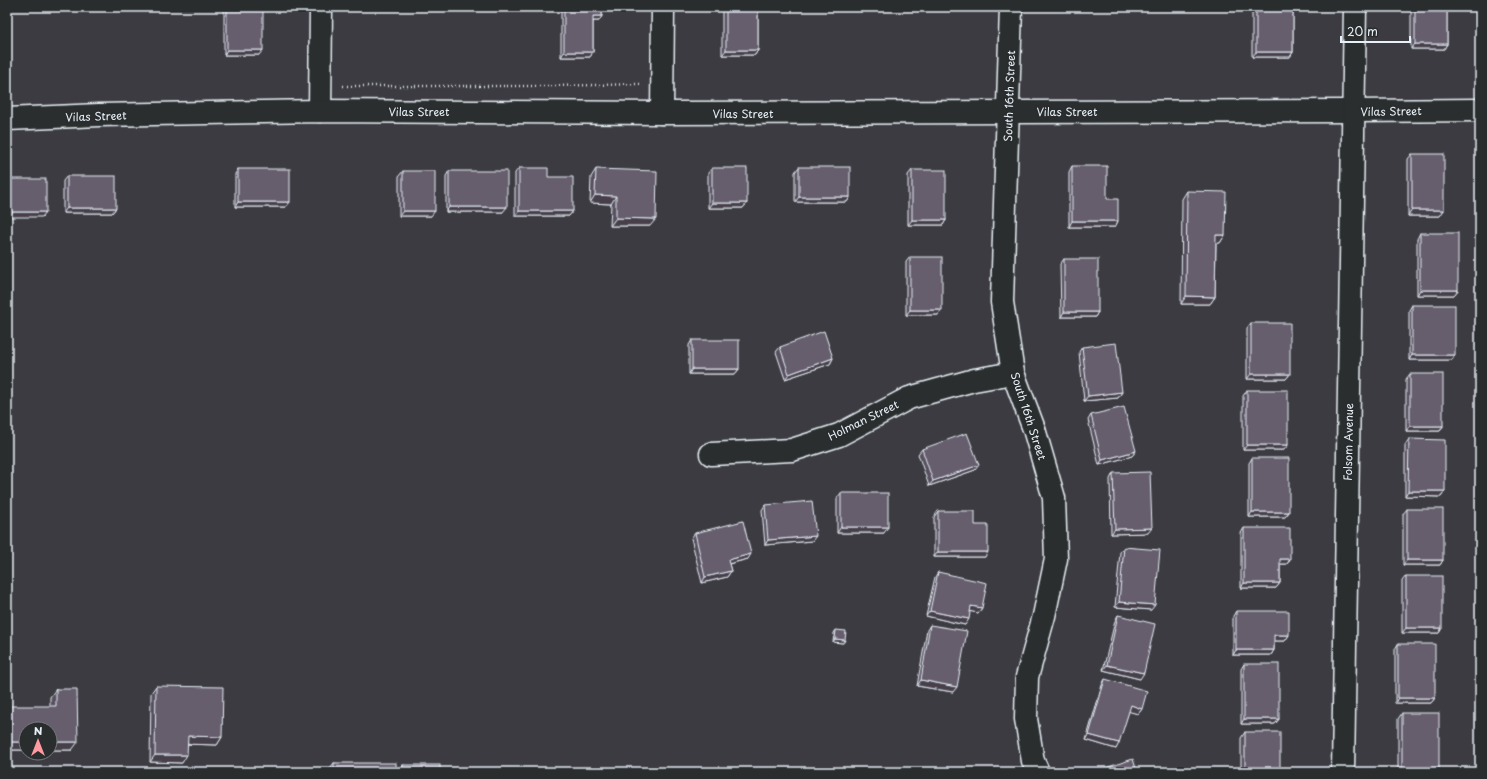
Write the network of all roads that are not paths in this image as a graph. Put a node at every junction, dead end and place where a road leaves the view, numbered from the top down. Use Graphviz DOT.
graph roads {
  1 [pos="321,7"];
  2 [pos="663,7"];
  3 [pos="1011,7"];
  4 [pos="1355,7"];
  5 [pos="1480,110"];
  6 [pos="320,111"];
  7 [pos="1008,112"];
  8 [pos="1353,112"];
  9 [pos="662,113"];
  10 [pos="7,119"];
  11 [pos="1013,373"];
  12 [pos="711,454"];
  13 [pos="1038,772"];
  14 [pos="1343,772"];
  1 -- 6 [label="street"];
  2 -- 9 [label="street"];
  3 -- 7 [label="street, South 16th Street"];
  4 -- 8 [label="street, Folsom Avenue"];
  5 -- 8 [label="street, Vilas Street"];
  6 -- 9 [label="street, Vilas Street"];
  6 -- 10 [label="street, Vilas Street"];
  7 -- 8 [label="street, Vilas Street"];
  7 -- 9 [label="street, Vilas Street"];
  7 -- 11 [label="street, South 16th Street"];
  8 -- 14 [label="street, Folsom Avenue"];
  11 -- 12 [label="street, Holman Street"];
  11 -- 13 [label="street, South 16th Street"];
}
